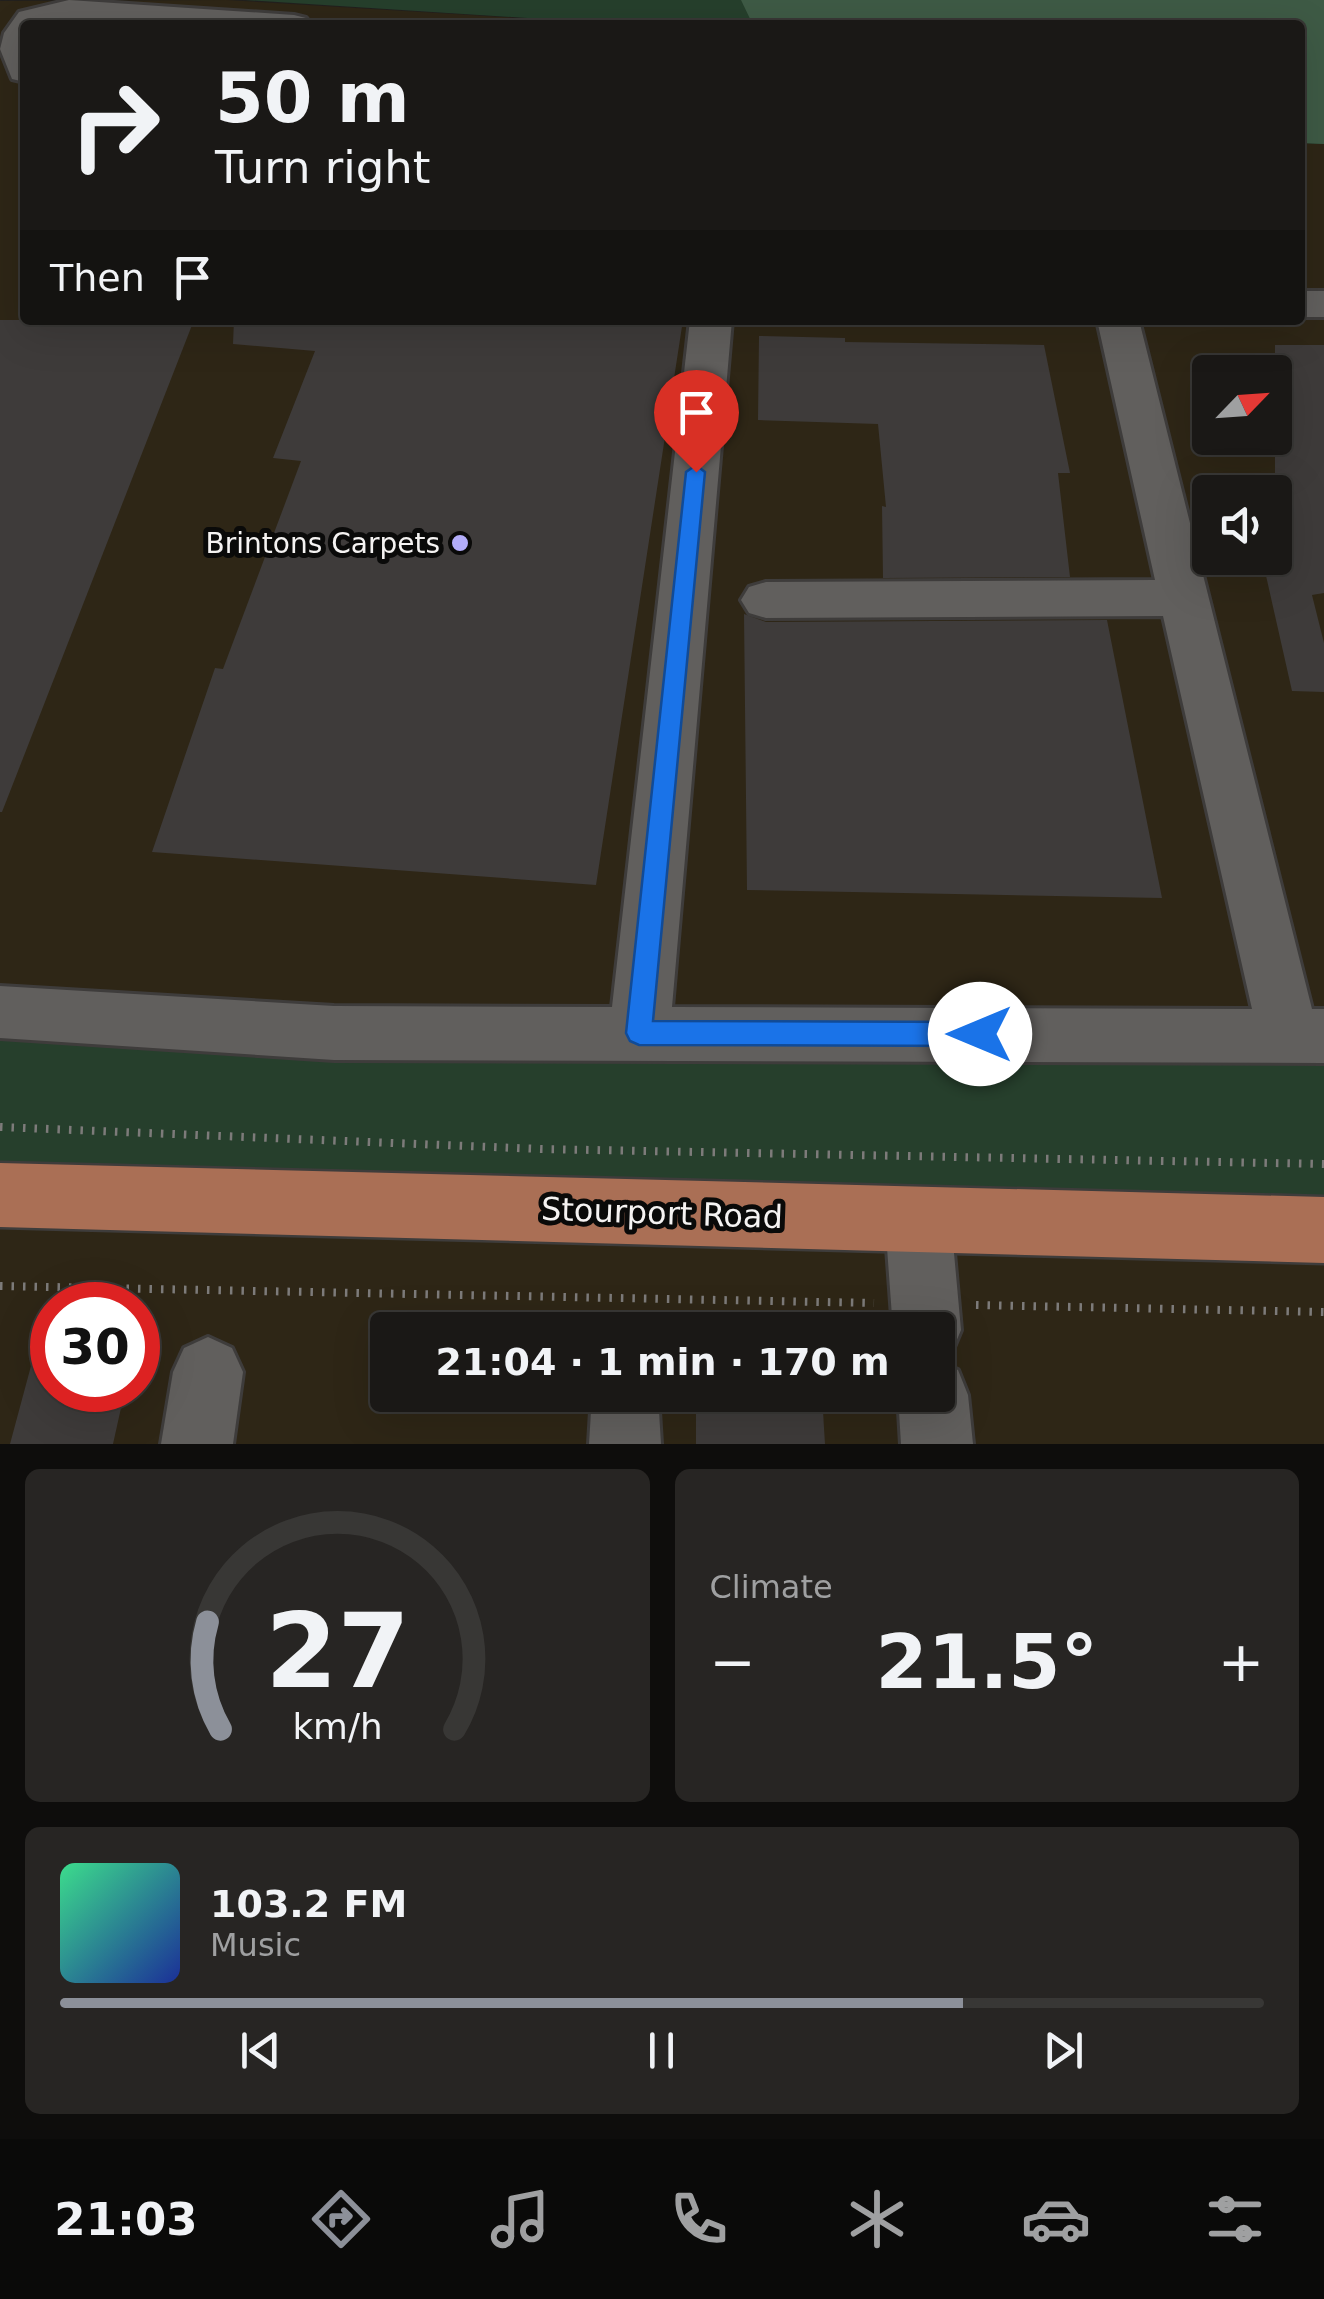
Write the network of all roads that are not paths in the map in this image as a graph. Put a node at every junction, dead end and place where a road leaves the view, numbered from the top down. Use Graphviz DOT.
graph roads {
  1 [pos="30,20"];
  2 [pos="219,20"];
  3 [pos="710,325"];
  4 [pos="1119,325"];
  5 [pos="1184,598"];
  6 [pos="766,600"];
  7 [pos="0,1012"];
  8 [pos="639,1033"];
  9 [pos="1306,1036"];
  10 [pos="0,1196"];
  11 [pos="918,1220"];
  12 [pos="1324,1230"];
  13 [pos="926,1312"];
  14 [pos="208,1372"];
  15 [pos="934,1412"];
  16 [pos="197,1444"];
  17 [pos="937,1444"];
  1 -- 2 [label="street"];
  3 -- 8 [label="street"];
  4 -- 5 [label="street"];
  5 -- 6 [label="street"];
  5 -- 9 [label="street"];
  7 -- 8 [label="street"];
  8 -- 9 [label="street"];
  10 -- 11 [label="main road, Stourport Road"];
  11 -- 12 [label="main road, Stourport Road"];
  11 -- 13 [label="street"];
  14 -- 16 [label="street"];
  15 -- 17 [label="street"];
}
